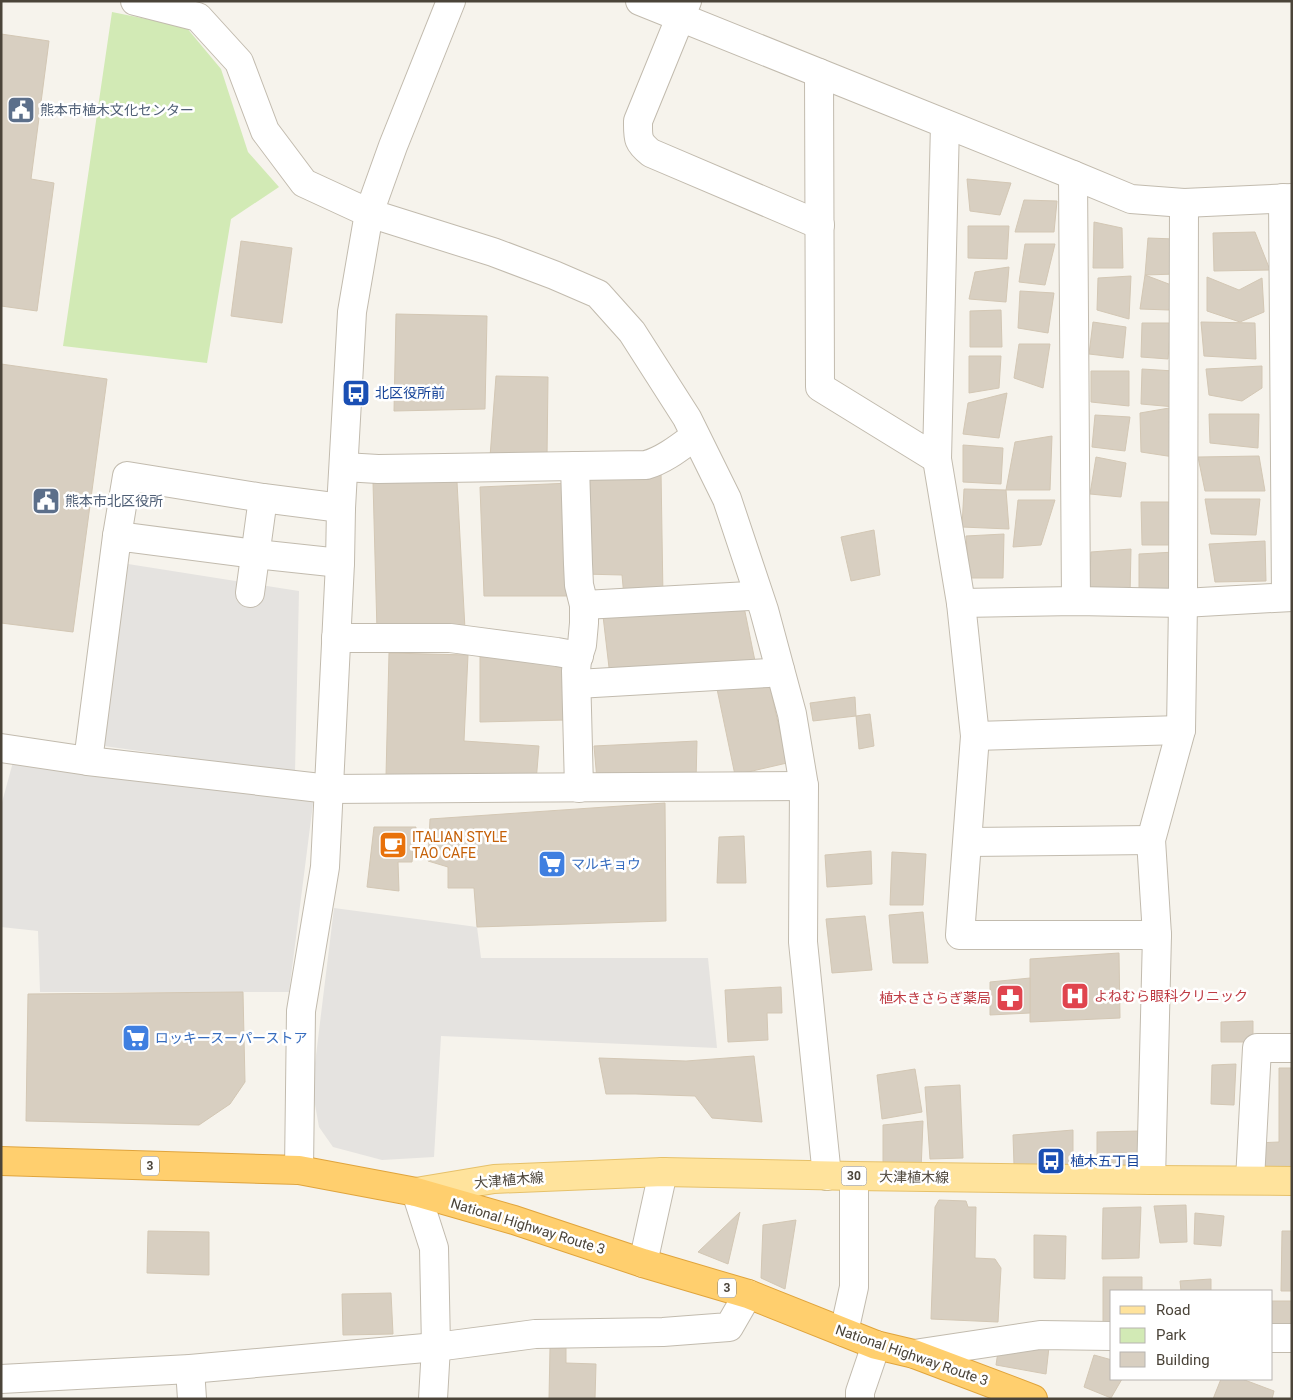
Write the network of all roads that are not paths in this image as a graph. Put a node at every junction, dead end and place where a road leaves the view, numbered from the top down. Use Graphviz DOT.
graph roads {
  1 [pos="135,1"];
  2 [pos="451,1"];
  3 [pos="640,1"];
  4 [pos="684,9"];
  5 [pos="819,73"];
  6 [pos="945,124"];
  7 [pos="1073,174"];
  8 [pos="1287,198"];
  9 [pos="1184,203"];
  10 [pos="369,213"];
  11 [pos="820,225"];
  12 [pos="695,436"];
  13 [pos="937,459"];
  14 [pos="575,466"];
  15 [pos="344,468"];
  16 [pos="263,498"];
  17 [pos="341,508"];
  18 [pos="116,536"];
  19 [pos="256,554"];
  20 [pos="340,563"];
  21 [pos="250,593"];
  22 [pos="758,594"];
  23 [pos="1289,597"];
  24 [pos="1076,602"];
  25 [pos="1183,602"];
  26 [pos="961,604"];
  27 [pos="584,605"];
  28 [pos="336,638"];
  29 [pos="579,656"];
  30 [pos="780,670"];
  31 [pos="577,684"];
  32 [pos="1181,730"];
  33 [pos="975,736"];
  34 [pos="1,748"];
  35 [pos="88,762"];
  36 [pos="804,786"];
  37 [pos="579,788"];
  38 [pos="329,790"];
  39 [pos="1151,840"];
  40 [pos="968,842"];
  41 [pos="1157,935"];
  42 [pos="1292,1048"];
  43 [pos="1,1162"];
  44 [pos="299,1170"];
  45 [pos="662,1172"];
  46 [pos="827,1176"];
  47 [pos="854,1176"];
  48 [pos="1151,1180"];
  49 [pos="1250,1180"];
  50 [pos="1292,1180"];
  51 [pos="416,1192"];
  52 [pos="643,1263"];
  53 [pos="748,1294"];
  54 [pos="844,1332"];
  55 [pos="1110,1336"];
  56 [pos="1273,1338"];
  57 [pos="1292,1338"];
  58 [pos="876,1345"];
  59 [pos="436,1347"];
  60 [pos="914,1354"];
  61 [pos="190,1369"];
  62 [pos="1,1379"];
  63 [pos="192,1399"];
  64 [pos="433,1399"];
  65 [pos="860,1399"];
  66 [pos="1033,1399"];
  1 -- 10 [label="street"];
  2 -- 10 [label="street"];
  3 -- 4 [label="street"];
  4 -- 5 [label="street"];
  4 -- 11 [label="street"];
  5 -- 6 [label="street"];
  5 -- 11 [label="street"];
  6 -- 7 [label="street"];
  6 -- 13 [label="street"];
  7 -- 9 [label="street"];
  7 -- 24 [label="street"];
  8 -- 9 [label="street"];
  8 -- 23 [label="street"];
  9 -- 25 [label="street"];
  10 -- 12 [label="street"];
  10 -- 15 [label="street"];
  11 -- 13 [label="street"];
  12 -- 14 [label="street"];
  12 -- 22 [label="street"];
  13 -- 26 [label="street"];
  14 -- 15 [label="street"];
  14 -- 27 [label="street"];
  15 -- 17 [label="street"];
  16 -- 17 [label="street"];
  16 -- 18 [label="street"];
  16 -- 19 [label="street"];
  17 -- 20 [label="street"];
  18 -- 19 [label="street"];
  18 -- 35 [label="street"];
  19 -- 20 [label="street"];
  19 -- 21 [label="street"];
  20 -- 28 [label="street"];
  22 -- 27 [label="street"];
  22 -- 30 [label="street"];
  23 -- 25 [label="street"];
  24 -- 25 [label="street"];
  24 -- 26 [label="street"];
  25 -- 32 [label="street"];
  26 -- 33 [label="street"];
  27 -- 29 [label="street"];
  28 -- 29 [label="street"];
  28 -- 38 [label="street"];
  29 -- 31 [label="street"];
  30 -- 31 [label="street"];
  30 -- 36 [label="street"];
  31 -- 37 [label="street"];
  32 -- 33 [label="street"];
  32 -- 39 [label="street"];
  33 -- 40 [label="street"];
  34 -- 35 [label="street"];
  35 -- 38 [label="street"];
  36 -- 37 [label="street"];
  36 -- 46 [label="street"];
  37 -- 38 [label="street"];
  38 -- 44 [label="street"];
  39 -- 40 [label="street"];
  39 -- 41 [label="street"];
  40 -- 41 [label="street"];
  41 -- 48 [label="street"];
  42 -- 49 [label="street"];
  43 -- 44 [label="highway, National Highway Route 3 / 3"];
  44 -- 51 [label="highway, National Highway Route 3 / 3"];
  45 -- 46 [label="main road, 大津植木線 / 30"];
  45 -- 51 [label="main road, 大津植木線 / 30"];
  45 -- 52 [label="street"];
  46 -- 47 [label="main road, 大津植木線 / 30"];
  47 -- 48 [label="main road, 大津植木線 / 30"];
  47 -- 54 [label="street"];
  48 -- 49 [label="main road, 大津植木線 / 30"];
  49 -- 50 [label="main road, 大津植木線 / 30"];
  51 -- 52 [label="highway, National Highway Route 3 / 3"];
  51 -- 59 [label="street"];
  52 -- 53 [label="highway, National Highway Route 3 / 3"];
  53 -- 54 [label="highway, National Highway Route 3 / 3"];
  53 -- 59 [label="street"];
  54 -- 58 [label="highway, National Highway Route 3 / 3"];
  55 -- 60 [label="street"];
  56 -- 57 [label="street"];
  58 -- 60 [label="highway, National Highway Route 3 / 3"];
  58 -- 65 [label="street"];
  59 -- 61 [label="street"];
  59 -- 64 [label="street"];
  60 -- 66 [label="highway, National Highway Route 3 / 3"];
  61 -- 62 [label="street"];
  61 -- 63 [label="street"];
}
